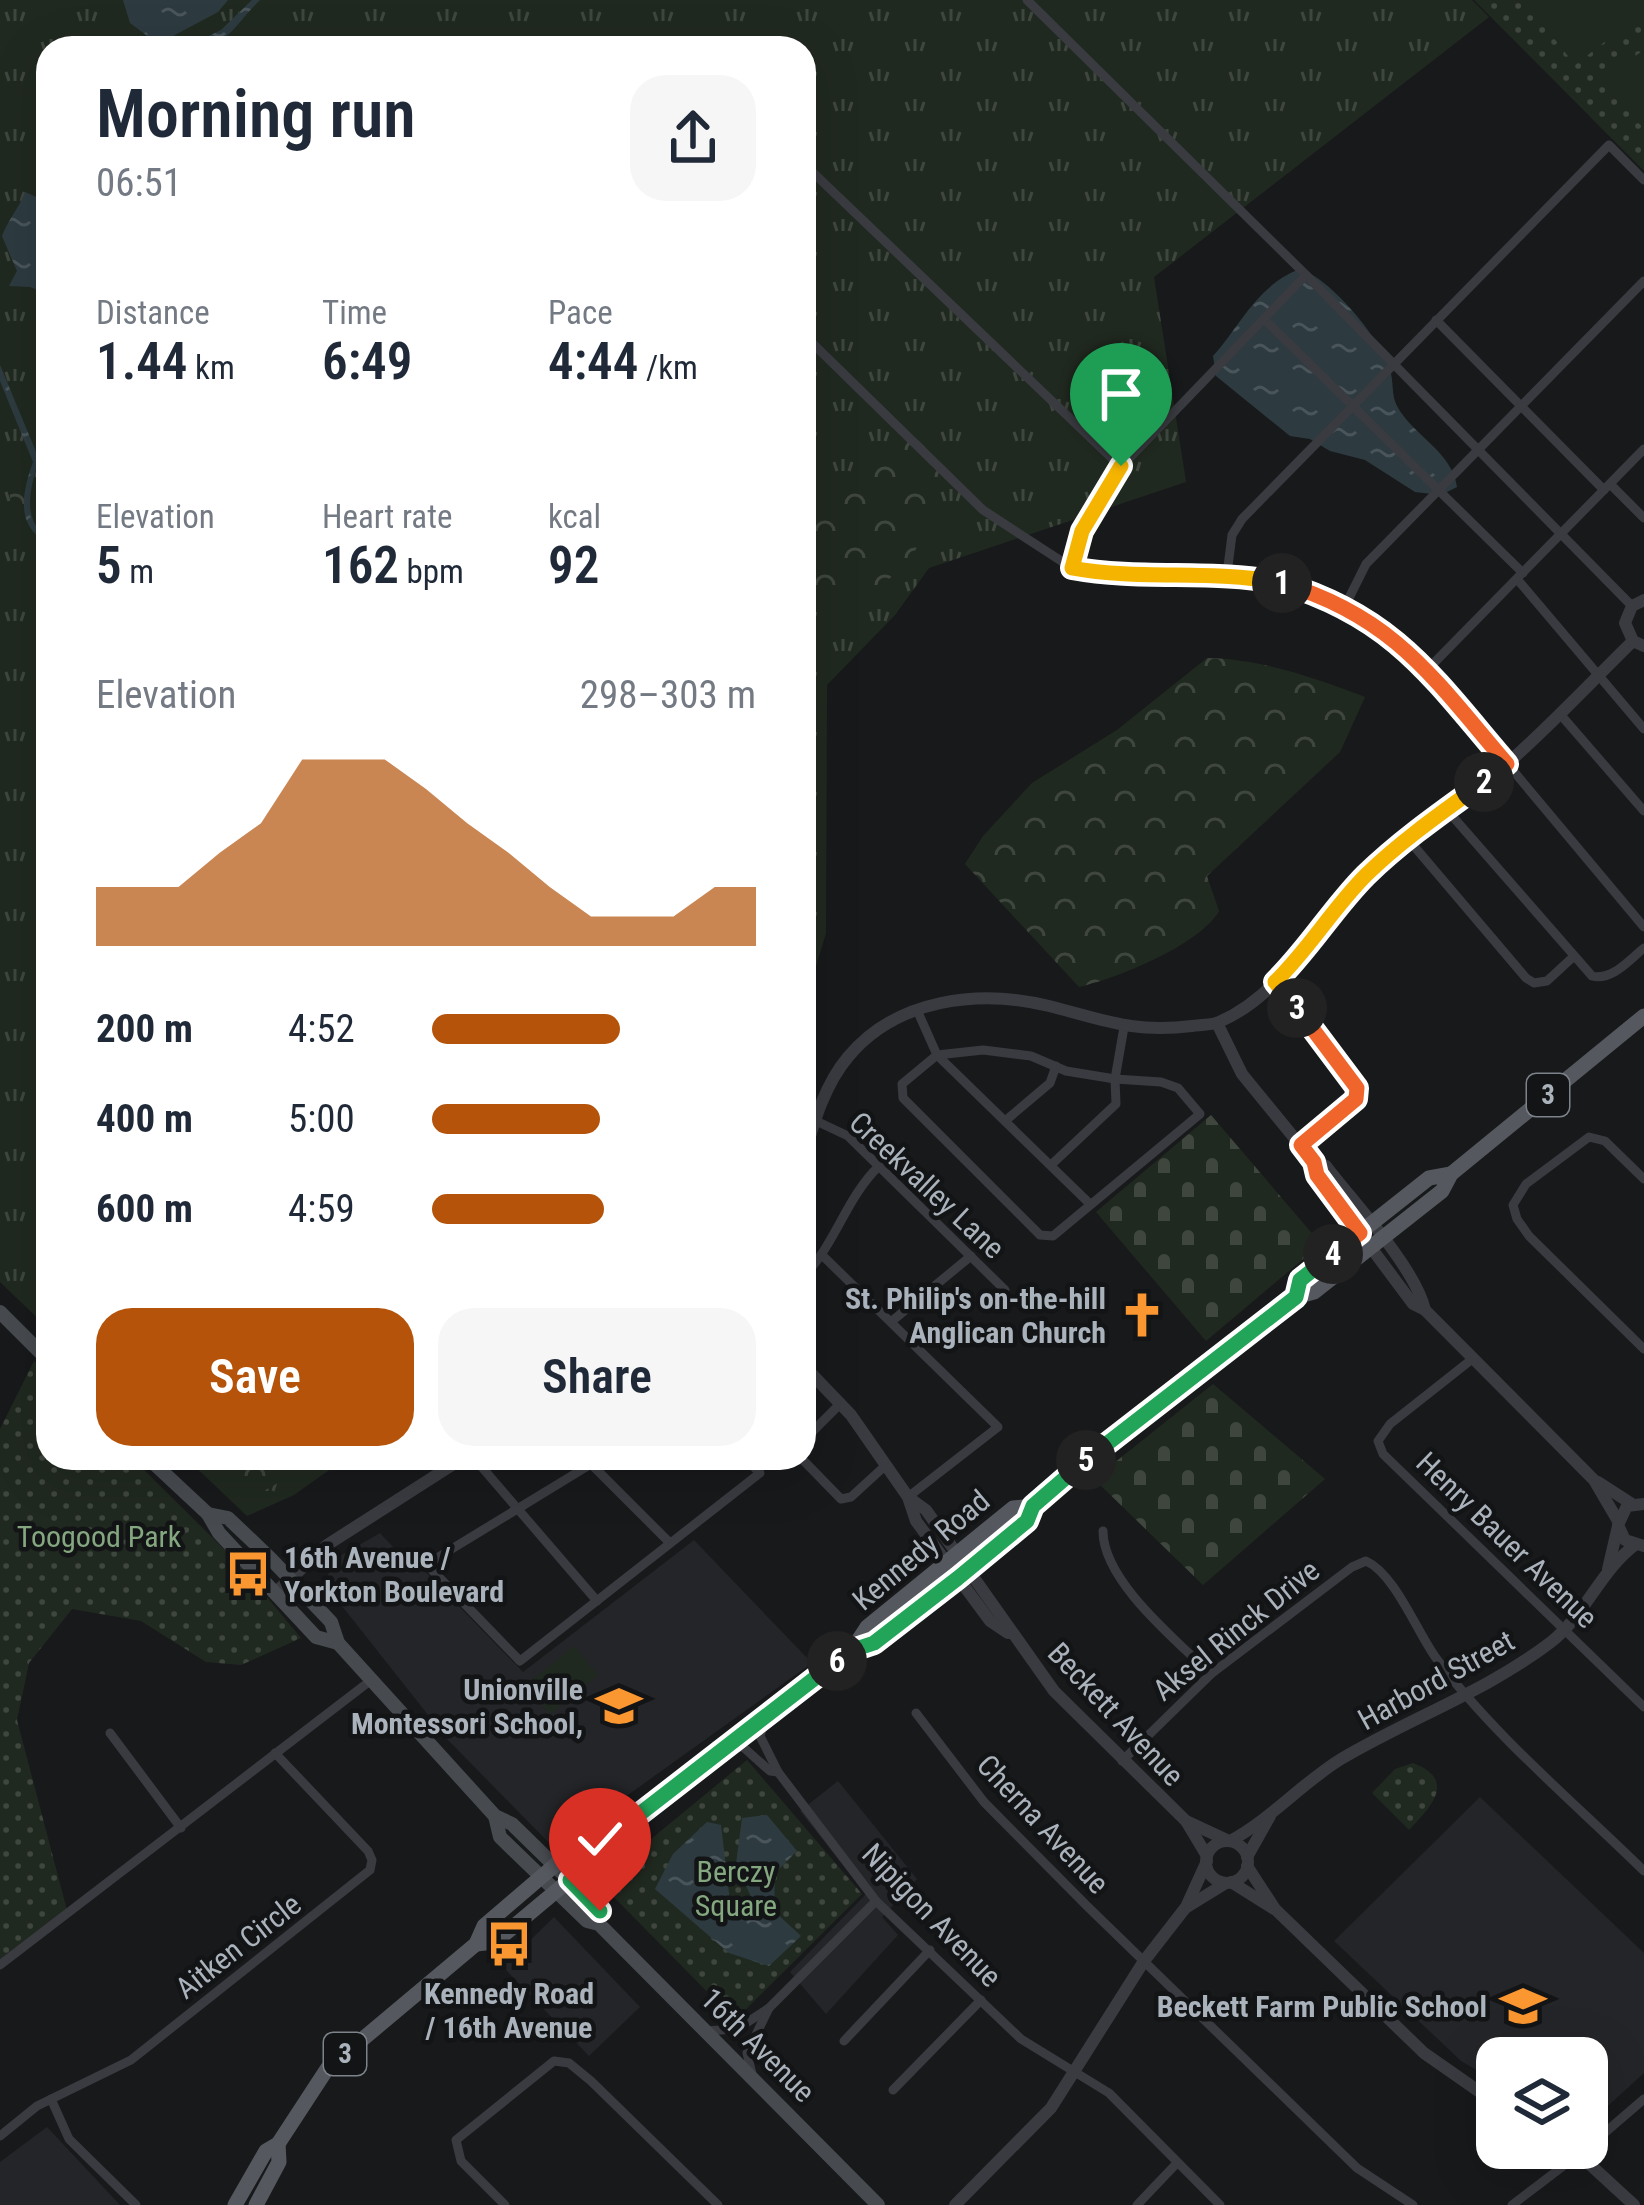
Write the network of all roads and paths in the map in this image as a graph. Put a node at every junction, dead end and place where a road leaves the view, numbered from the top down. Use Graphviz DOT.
graph roads {
  1 [pos="1027,0"];
  2 [pos="816,175"];
  3 [pos="1644,179"];
  4 [pos="1306,275"];
  5 [pos="1644,281"];
  6 [pos="1634,292"];
  7 [pos="1644,302"];
  8 [pos="1264,319"];
  9 [pos="1436,320"];
  10 [pos="816,347"];
  11 [pos="1395,363"];
  12 [pos="1351,404"];
  13 [pos="1522,405"];
  14 [pos="1478,448"];
  15 [pos="1644,449"];
  16 [pos="1121,466"];
  17 [pos="1607,487"];
  18 [pos="1438,490"];
  19 [pos="1644,518"];
  20 [pos="1562,534"];
  21 [pos="1072,568"];
  22 [pos="1226,574"];
  23 [pos="1520,576"];
  24 [pos="1638,603"];
  25 [pos="1345,607"];
  26 [pos="1638,644"];
  27 [pos="1428,669"];
  28 [pos="1598,676"];
  29 [pos="1559,714"];
  30 [pos="1644,729"];
  31 [pos="1507,764"];
  32 [pos="1447,810"];
  33 [pos="1644,811"];
  34 [pos="1408,838"];
  35 [pos="1644,927"];
  36 [pos="1644,948"];
  37 [pos="1573,957"];
  38 [pos="1275,982"];
  39 [pos="917,1010"];
  40 [pos="1644,1016"];
  41 [pos="1217,1023"];
  42 [pos="1124,1027"];
  43 [pos="938,1055"];
  44 [pos="1056,1066"];
  45 [pos="1114,1079"];
  46 [pos="816,1116"];
  47 [pos="816,1121"];
  48 [pos="1005,1121"];
  49 [pos="1301,1145"];
  50 [pos="1051,1165"];
  51 [pos="879,1166"];
  52 [pos="1644,1179"];
  53 [pos="1090,1204"];
  54 [pos="1371,1236"];
  55 [pos="823,1256"];
  56 [pos="971,1256"];
  57 [pos="816,1263"];
  58 [pos="1005,1290"];
  59 [pos="0,1312"];
  60 [pos="892,1322"];
  61 [pos="36,1348"];
  62 [pos="1644,1349"];
  63 [pos="1472,1360"];
  64 [pos="816,1378"];
  65 [pos="841,1403"];
  66 [pos="816,1429"];
  67 [pos="886,1465"];
  68 [pos="161,1470"];
  69 [pos="444,1470"];
  70 [pos="484,1470"];
  71 [pos="581,1470"];
  72 [pos="597,1470"];
  73 [pos="757,1470"];
  74 [pos="813,1470"];
  75 [pos="1594,1480"];
  76 [pos="908,1496"];
  77 [pos="1638,1504"];
  78 [pos="1033,1506"];
  79 [pos="517,1508"];
  80 [pos="208,1514"];
  81 [pos="1618,1523"];
  82 [pos="1103,1531"];
  83 [pos="670,1543"];
  84 [pos="1641,1545"];
  85 [pos="952,1558"];
  86 [pos="1608,1570"];
  87 [pos="963,1574"];
  88 [pos="290,1579"];
  89 [pos="276,1592"];
  90 [pos="596,1601"];
  91 [pos="1564,1629"];
  92 [pos="338,1643"];
  93 [pos="853,1650"];
  94 [pos="1210,1674"];
  95 [pos="370,1681"];
  96 [pos="1466,1695"];
  97 [pos="1644,1707"];
  98 [pos="767,1713"];
  99 [pos="916,1713"];
  100 [pos="110,1733"];
  101 [pos="722,1749"];
  102 [pos="274,1753"];
  103 [pos="1122,1761"];
  104 [pos="778,1772"];
  105 [pos="1271,1814"];
  106 [pos="1186,1821"];
  107 [pos="628,1823"];
  108 [pos="181,1828"];
  109 [pos="1230,1841"];
  110 [pos="1207,1859"];
  111 [pos="1247,1862"];
  112 [pos="548,1871"];
  113 [pos="1644,1871"];
  114 [pos="1229,1882"];
  115 [pos="564,1886"];
  116 [pos="876,1901"];
  117 [pos="1186,1907"];
  118 [pos="1275,1909"];
  119 [pos="476,1943"];
  120 [pos="930,1950"];
  121 [pos="1144,1961"];
  122 [pos="0,1965"];
  123 [pos="981,2000"];
  124 [pos="769,2008"];
  125 [pos="705,2031"];
  126 [pos="844,2041"];
  127 [pos="1073,2071"];
  128 [pos="756,2081"];
  129 [pos="1476,2089"];
  130 [pos="892,2090"];
  131 [pos="51,2099"];
  132 [pos="1644,2099"];
  133 [pos="1608,2128"];
  134 [pos="0,2136"];
  135 [pos="278,2144"];
  136 [pos="1177,2163"];
  137 [pos="1557,2169"];
  138 [pos="1601,2169"];
  139 [pos="136,2205"];
  140 [pos="235,2205"];
  141 [pos="256,2205"];
  142 [pos="505,2205"];
  143 [pos="718,2205"];
  144 [pos="878,2205"];
  145 [pos="955,2205"];
  146 [pos="1137,2205"];
  147 [pos="1220,2205"];
  148 [pos="1414,2205"];
  149 [pos="1512,2205"];
  150 [pos="1634,2205"];
  1 -- 4 [label="street"];
  2 -- 16 [label="street"];
  3 -- 9 [label="street"];
  4 -- 8 [label="street"];
  4 -- 11 [label="street"];
  5 -- 6 [label="street"];
  6 -- 7 [label="street"];
  6 -- 13 [label="street"];
  8 -- 12 [label="street"];
  8 -- 16 [label="street"];
  9 -- 11 [label="street"];
  9 -- 13 [label="street"];
  10 -- 21 [label="street"];
  11 -- 12 [label="street"];
  11 -- 14 [label="street"];
  12 -- 18 [label="street"];
  12 -- 22 [label="street"];
  13 -- 14 [label="street"];
  13 -- 17 [label="street"];
  14 -- 18 [label="street"];
  14 -- 20 [label="street"];
  15 -- 17 [label="street"];
  16 -- 21 [label="street"];
  17 -- 19 [label="street"];
  17 -- 20 [label="street"];
  18 -- 23 [label="street"];
  18 -- 25 [label="street"];
  20 -- 23 [label="street"];
  20 -- 24 [label="street"];
  21 -- 22 [label="street"];
  22 -- 25 [label="street"];
  23 -- 27 [label="street"];
  23 -- 28 [label="street"];
  24 -- 26 [label="street"];
  25 -- 27 [label="street"];
  26 -- 28 [label="street"];
  27 -- 31 [label="street"];
  28 -- 29 [label="street"];
  28 -- 30 [label="street"];
  29 -- 31 [label="street"];
  29 -- 33 [label="street"];
  31 -- 32 [label="street"];
  31 -- 35 [label="street"];
  32 -- 34 [label="street"];
  32 -- 37 [label="street"];
  34 -- 37 [label="street"];
  34 -- 38 [label="street"];
  36 -- 37 [label="street"];
  38 -- 41 [label="street"];
  38 -- 49 [label="street"];
  39 -- 42 [label="street"];
  39 -- 43 [label="street"];
  39 -- 46 [label="street"];
  40 -- 54 [label="main road, Kennedy Road / 3"];
  41 -- 42 [label="street"];
  41 -- 49 [label="street"];
  42 -- 45 [label="street"];
  43 -- 44 [label="street"];
  43 -- 48 [label="street"];
  43 -- 53 [label="street"];
  44 -- 45 [label="street"];
  44 -- 48 [label="street"];
  45 -- 50 [label="street"];
  45 -- 53 [label="street"];
  47 -- 51 [label="street, Creekvalley Lane"];
  48 -- 50 [label="street"];
  49 -- 54 [label="street"];
  50 -- 53 [label="street"];
  51 -- 55 [label="street"];
  51 -- 56 [label="street, Creekvalley Lane"];
  52 -- 62 [label="street"];
  54 -- 63 [label="street"];
  54 -- 78 [label="main road, Kennedy Road / 3"];
  55 -- 57 [label="street"];
  55 -- 60 [label="street"];
  56 -- 58 [label="street, Creekvalley Lane"];
  56 -- 60 [label="street"];
  59 -- 61 [label="main road"];
  60 -- 76 [label="street"];
  63 -- 75 [label="street"];
  63 -- 91 [label="street, Henry Bauer Avenue"];
  64 -- 65 [label="street, Beckett Avenue"];
  65 -- 66 [label="street"];
  65 -- 67 [label="street, Beckett Avenue"];
  67 -- 74 [label="street"];
  67 -- 76 [label="street, Beckett Avenue"];
  68 -- 80 [label="main road, 16th Avenue"];
  69 -- 88 [label="street"];
  70 -- 79 [label="street"];
  71 -- 79 [label="street"];
  72 -- 83 [label="street"];
  73 -- 83 [label="street"];
  75 -- 77 [label="street"];
  75 -- 81 [label="street"];
  76 -- 85 [label="street, Beckett Avenue"];
  77 -- 81 [label="street"];
  78 -- 85 [label="main road, Kennedy Road / 3"];
  78 -- 87 [label="main road, Kennedy Road / 3"];
  79 -- 90 [label="street"];
  79 -- 90 [label="street"];
  80 -- 88 [label="main road, 16th Avenue"];
  80 -- 89 [label="main road, 16th Avenue"];
  81 -- 84 [label="street"];
  81 -- 86 [label="street, Harbord Street"];
  82 -- 94 [label="street"];
  83 -- 90 [label="street"];
  84 -- 86 [label="street, Harbord Street"];
  85 -- 87 [label="street, Beckett Avenue"];
  85 -- 93 [label="main road, Kennedy Road / 3"];
  86 -- 91 [label="street, Harbord Street"];
  87 -- 93 [label="main road, Kennedy Road / 3"];
  87 -- 103 [label="street, Beckett Avenue"];
  88 -- 89 [label="street"];
  88 -- 92 [label="main road, 16th Avenue"];
  89 -- 92 [label="main road, 16th Avenue"];
  91 -- 96 [label="street, Harbord Street"];
  91 -- 97 [label="street, Henry Bauer Avenue"];
  92 -- 95 [label="main road, 16th Avenue"];
  93 -- 98 [label="main road, Kennedy Road / 3"];
  94 -- 96 [label="street, Aksel Rinck Drive"];
  94 -- 103 [label="street, Aksel Rinck Drive"];
  95 -- 102 [label="street"];
  95 -- 112 [label="main road, 16th Avenue"];
  96 -- 105 [label="street, Harbord Street"];
  96 -- 113 [label="street"];
  98 -- 101 [label="main road, Kennedy Road / 3"];
  98 -- 104 [label="street, Nipigon Avenue"];
  99 -- 121 [label="street, Cherna Avenue"];
  100 -- 108 [label="street"];
  101 -- 104 [label="street, Nipigon Avenue"];
  101 -- 107 [label="main road, Kennedy Road / 3"];
  102 -- 108 [label="street"];
  102 -- 131 [label="street, Aitken Circle"];
  103 -- 106 [label="street, Beckett Avenue"];
  104 -- 116 [label="street, Nipigon Avenue"];
  105 -- 109 [label="street, Harbord Street"];
  105 -- 111 [label="street, Harbord Street"];
  106 -- 109 [label="street, Beckett Avenue"];
  106 -- 110 [label="street, Beckett Avenue"];
  107 -- 112 [label="main road, Kennedy Road / 3"];
  107 -- 115 [label="main road, Kennedy Road / 3"];
  108 -- 122 [label="street"];
  109 -- 110 [label="street"];
  109 -- 111 [label="street"];
  110 -- 114 [label="street"];
  110 -- 117 [label="street"];
  111 -- 114 [label="street"];
  111 -- 118 [label="street"];
  112 -- 115 [label="main road, 16th Avenue"];
  112 -- 119 [label="main road, Kennedy Road / 3"];
  114 -- 117 [label="street"];
  114 -- 118 [label="street"];
  115 -- 119 [label="main road, Kennedy Road / 3"];
  115 -- 125 [label="main road, 16th Avenue"];
  116 -- 120 [label="street, Nipigon Avenue"];
  116 -- 124 [label="street"];
  117 -- 121 [label="street"];
  118 -- 129 [label="street"];
  119 -- 135 [label="main road, Kennedy Road / 3"];
  120 -- 123 [label="street, Nipigon Avenue"];
  120 -- 126 [label="street"];
  121 -- 127 [label="street"];
  121 -- 148 [label="street, Cherna Avenue"];
  123 -- 127 [label="street, Nipigon Avenue"];
  123 -- 130 [label="street"];
  124 -- 125 [label="street"];
  124 -- 128 [label="street"];
  125 -- 128 [label="main road, 16th Avenue"];
  127 -- 136 [label="street, Nipigon Avenue"];
  127 -- 145 [label="street"];
  128 -- 144 [label="main road, 16th Avenue"];
  131 -- 134 [label="street, Aitken Circle"];
  131 -- 139 [label="street"];
  132 -- 133 [label="street"];
  135 -- 140 [label="main road, Kennedy Road / 3"];
  135 -- 141 [label="main road, Kennedy Road / 3"];
  136 -- 146 [label="street"];
  136 -- 147 [label="street, Nipigon Avenue"];
  137 -- 149 [label="street"];
  138 -- 150 [label="street"];
  142 -- 143 [label="street"];
}
